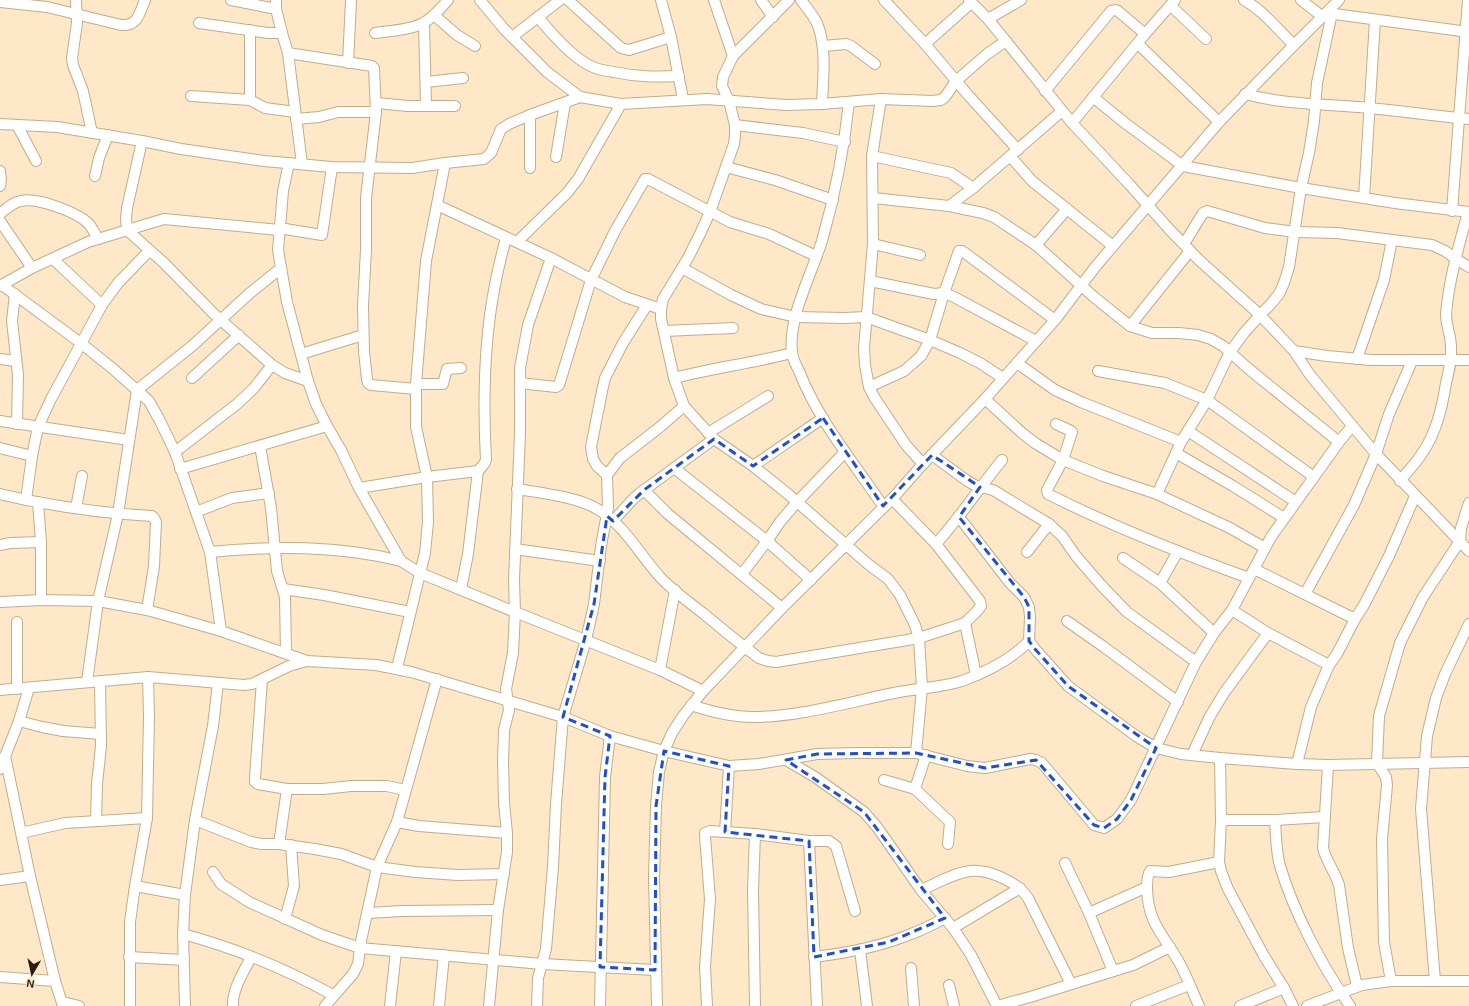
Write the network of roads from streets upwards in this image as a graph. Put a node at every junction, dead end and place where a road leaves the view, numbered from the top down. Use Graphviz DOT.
graph roads {
  1 [pos="76,0"];
  2 [pos="145,0"];
  3 [pos="231,0"];
  4 [pos="351,0"];
  5 [pos="448,0"];
  6 [pos="480,0"];
  7 [pos="560,0"];
  8 [pos="568,0"];
  9 [pos="661,0"];
  10 [pos="714,0"];
  11 [pos="761,0"];
  12 [pos="789,0"];
  13 [pos="801,0"];
  14 [pos="884,0"];
  15 [pos="1021,0"];
  16 [pos="1244,0"];
  17 [pos="1301,0"];
  18 [pos="1339,0"];
  19 [pos="1468,0"];
  20 [pos="970,1"];
  21 [pos="0,2"];
  22 [pos="1172,3"];
  23 [pos="276,5"];
  24 [pos="76,14"];
  25 [pos="434,14"];
  26 [pos="1327,14"];
  27 [pos="538,17"];
  28 [pos="773,17"];
  29 [pos="988,19"];
  30 [pos="1375,20"];
  31 [pos="198,23"];
  32 [pos="424,23"];
  33 [pos="250,30"];
  34 [pos="1468,32"];
  35 [pos="282,33"];
  36 [pos="375,33"];
  37 [pos="1145,34"];
  38 [pos="512,37"];
  39 [pos="671,37"];
  40 [pos="1206,39"];
  41 [pos="1006,41"];
  42 [pos="925,44"];
  43 [pos="1138,44"];
  44 [pos="1294,45"];
  45 [pos="475,46"];
  46 [pos="823,46"];
  47 [pos="288,53"];
  48 [pos="733,56"];
  49 [pos="348,63"];
  50 [pos="875,64"];
  51 [pos="678,76"];
  52 [pos="463,78"];
  53 [pos="956,81"];
  54 [pos="426,82"];
  55 [pos="1045,90"];
  56 [pos="1245,94"];
  57 [pos="191,96"];
  58 [pos="580,97"];
  59 [pos="1093,98"];
  60 [pos="683,99"];
  61 [pos="881,99"];
  62 [pos="250,100"];
  63 [pos="728,101"];
  64 [pos="565,102"];
  65 [pos="849,102"];
  66 [pos="621,104"];
  67 [pos="822,104"];
  68 [pos="1316,104"];
  69 [pos="426,106"];
  70 [pos="455,106"];
  71 [pos="377,107"];
  72 [pos="1370,108"];
  73 [pos="87,111"];
  74 [pos="1062,111"];
  75 [pos="296,115"];
  76 [pos="530,115"];
  77 [pos="1464,119"];
  78 [pos="1219,122"];
  79 [pos="1072,123"];
  80 [pos="0,124"];
  81 [pos="735,125"];
  82 [pos="17,126"];
  83 [pos="76,130"];
  84 [pos="92,133"];
  85 [pos="108,135"];
  86 [pos="142,141"];
  87 [pos="845,142"];
  88 [pos="1018,150"];
  89 [pos="872,156"];
  90 [pos="1010,156"];
  91 [pos="556,157"];
  92 [pos="36,161"];
  93 [pos="290,163"];
  94 [pos="445,163"];
  95 [pos="302,164"];
  96 [pos="1184,166"];
  97 [pos="332,167"];
  98 [pos="726,167"];
  99 [pos="370,168"];
  100 [pos="530,168"];
  101 [pos="0,171"];
  102 [pos="95,176"];
  103 [pos="0,186"];
  104 [pos="973,188"];
  105 [pos="1301,188"];
  106 [pos="873,198"];
  107 [pos="1364,198"];
  108 [pos="833,200"];
  109 [pos="437,205"];
  110 [pos="949,206"];
  111 [pos="1148,207"];
  112 [pos="1067,208"];
  113 [pos="1452,211"];
  114 [pos="710,212"];
  115 [pos="1468,212"];
  116 [pos="0,214"];
  117 [pos="0,221"];
  118 [pos="279,229"];
  119 [pos="127,230"];
  120 [pos="1295,232"];
  121 [pos="98,238"];
  122 [pos="506,238"];
  123 [pos="1392,240"];
  124 [pos="517,242"];
  125 [pos="872,244"];
  126 [pos="1036,245"];
  127 [pos="1113,246"];
  128 [pos="1187,248"];
  129 [pos="149,251"];
  130 [pos="920,254"];
  131 [pos="816,256"];
  132 [pos="551,258"];
  133 [pos="53,259"];
  134 [pos="1456,259"];
  135 [pos="1469,266"];
  136 [pos="32,268"];
  137 [pos="281,268"];
  138 [pos="682,268"];
  139 [pos="591,280"];
  140 [pos="870,281"];
  141 [pos="1082,285"];
  142 [pos="1,286"];
  143 [pos="944,293"];
  144 [pos="15,294"];
  145 [pos="102,305"];
  146 [pos="647,305"];
  147 [pos="661,309"];
  148 [pos="1260,315"];
  149 [pos="796,317"];
  150 [pos="866,317"];
  151 [pos="222,320"];
  152 [pos="1055,320"];
  153 [pos="1130,326"];
  154 [pos="733,328"];
  155 [pos="664,331"];
  156 [pos="239,335"];
  157 [pos="364,335"];
  158 [pos="930,340"];
  159 [pos="1036,341"];
  160 [pos="82,344"];
  161 [pos="1294,351"];
  162 [pos="792,352"];
  163 [pos="1230,352"];
  164 [pos="301,354"];
  165 [pos="0,359"];
  166 [pos="1357,359"];
  167 [pos="1451,359"];
  168 [pos="1469,360"];
  169 [pos="16,361"];
  170 [pos="1412,361"];
  171 [pos="1017,362"];
  172 [pos="272,365"];
  173 [pos="461,368"];
  174 [pos="1098,371"];
  175 [pos="192,378"];
  176 [pos="674,378"];
  177 [pos="1003,378"];
  178 [pos="308,381"];
  179 [pos="520,383"];
  180 [pos="416,386"];
  181 [pos="869,387"];
  182 [pos="137,390"];
  183 [pos="768,396"];
  184 [pos="985,399"];
  185 [pos="1207,400"];
  186 [pos="684,406"];
  187 [pos="823,418"];
  188 [pos="0,421"];
  189 [pos="17,424"];
  190 [pos="1056,424"];
  191 [pos="327,426"];
  192 [pos="1352,426"];
  193 [pos="38,427"];
  194 [pos="1188,431"];
  195 [pos="711,436"];
  196 [pos="129,440"];
  197 [pos="1181,442"];
  198 [pos="1339,442"];
  199 [pos="260,446"];
  200 [pos="0,448"];
  201 [pos="175,452"];
  202 [pos="845,452"];
  203 [pos="1176,453"];
  204 [pos="1376,454"];
  205 [pos="932,455"];
  206 [pos="32,456"];
  207 [pos="1002,460"];
  208 [pos="1063,460"];
  209 [pos="923,464"];
  210 [pos="754,466"];
  211 [pos="180,468"];
  212 [pos="674,468"];
  213 [pos="478,471"];
  214 [pos="607,475"];
  215 [pos="82,476"];
  216 [pos="427,477"];
  217 [pos="1314,477"];
  218 [pos="1400,481"];
  219 [pos="980,487"];
  220 [pos="359,488"];
  221 [pos="517,489"];
  222 [pos="644,490"];
  223 [pos="269,493"];
  224 [pos="0,494"];
  225 [pos="1157,494"];
  226 [pos="1415,496"];
  227 [pos="892,499"];
  228 [pos="26,500"];
  229 [pos="38,502"];
  230 [pos="797,502"];
  231 [pos="1296,502"];
  232 [pos="1469,503"];
  233 [pos="884,506"];
  234 [pos="76,508"];
  235 [pos="196,512"];
  236 [pos="118,514"];
  237 [pos="959,517"];
  238 [pos="610,518"];
  239 [pos="1284,518"];
  240 [pos="1049,524"];
  241 [pos="767,541"];
  242 [pos="1460,541"];
  243 [pos="41,542"];
  244 [pos="936,544"];
  245 [pos="0,545"];
  246 [pos="846,545"];
  247 [pos="274,548"];
  248 [pos="1265,548"];
  249 [pos="515,549"];
  250 [pos="1178,551"];
  251 [pos="1469,551"];
  252 [pos="210,552"];
  253 [pos="1027,552"];
  254 [pos="1124,558"];
  255 [pos="600,560"];
  256 [pos="401,561"];
  257 [pos="1254,569"];
  258 [pos="420,572"];
  259 [pos="742,574"];
  260 [pos="1249,578"];
  261 [pos="812,580"];
  262 [pos="1160,583"];
  263 [pos="283,589"];
  264 [pos="461,589"];
  265 [pos="675,590"];
  266 [pos="1305,594"];
  267 [pos="40,600"];
  268 [pos="98,601"];
  269 [pos="0,602"];
  270 [pos="782,608"];
  271 [pos="147,610"];
  272 [pos="1232,610"];
  273 [pos="410,612"];
  274 [pos="515,612"];
  275 [pos="1355,619"];
  276 [pos="1067,621"];
  277 [pos="17,622"];
  278 [pos="964,623"];
  279 [pos="1469,624"];
  280 [pos="221,631"];
  281 [pos="1268,633"];
  282 [pos="1214,634"];
  283 [pos="919,638"];
  284 [pos="586,640"];
  285 [pos="1029,641"];
  286 [pos="746,648"];
  287 [pos="286,654"];
  288 [pos="307,661"];
  289 [pos="1196,662"];
  290 [pos="1329,665"];
  291 [pos="397,668"];
  292 [pos="660,670"];
  293 [pos="976,675"];
  294 [pos="148,677"];
  295 [pos="437,679"];
  296 [pos="262,680"];
  297 [pos="100,681"];
  298 [pos="87,682"];
  299 [pos="218,683"];
  300 [pos="28,688"];
  301 [pos="922,688"];
  302 [pos="18,689"];
  303 [pos="0,690"];
  304 [pos="703,691"];
  305 [pos="508,701"];
  306 [pos="1178,702"];
  307 [pos="691,705"];
  308 [pos="563,717"];
  309 [pos="19,721"];
  310 [pos="101,734"];
  311 [pos="610,736"];
  312 [pos="1156,748"];
  313 [pos="664,751"];
  314 [pos="916,753"];
  315 [pos="926,755"];
  316 [pos="1192,755"];
  317 [pos="5,756"];
  318 [pos="1220,758"];
  319 [pos="786,760"];
  320 [pos="1469,762"];
  321 [pos="1377,763"];
  322 [pos="1425,763"];
  323 [pos="1297,764"];
  324 [pos="1328,765"];
  325 [pos="729,766"];
  326 [pos="0,769"];
  327 [pos="884,780"];
  328 [pos="287,788"];
  329 [pos="915,789"];
  330 [pos="405,790"];
  331 [pos="1324,817"];
  332 [pos="147,818"];
  333 [pos="96,820"];
  334 [pos="195,820"];
  335 [pos="1221,820"];
  336 [pos="1275,820"];
  337 [pos="397,822"];
  338 [pos="725,832"];
  339 [pos="20,833"];
  340 [pos="507,833"];
  341 [pos="755,834"];
  342 [pos="809,841"];
  343 [pos="279,844"];
  344 [pos="948,844"];
  345 [pos="291,845"];
  346 [pos="1219,862"];
  347 [pos="1065,863"];
  348 [pos="377,867"];
  349 [pos="213,872"];
  350 [pos="504,874"];
  351 [pos="30,876"];
  352 [pos="0,880"];
  353 [pos="135,886"];
  354 [pos="1147,887"];
  355 [pos="1020,888"];
  356 [pos="921,890"];
  357 [pos="185,896"];
  358 [pos="498,910"];
  359 [pos="855,911"];
  360 [pos="368,913"];
  361 [pos="1089,913"];
  362 [pos="945,918"];
  363 [pos="285,919"];
  364 [pos="953,928"];
  365 [pos="183,934"];
  366 [pos="1170,947"];
  367 [pos="360,948"];
  368 [pos="860,950"];
  369 [pos="396,951"];
  370 [pos="444,955"];
  371 [pos="129,957"];
  372 [pos="251,957"];
  373 [pos="814,958"];
  374 [pos="494,959"];
  375 [pos="184,960"];
  376 [pos="542,964"];
  377 [pos="600,967"];
  378 [pos="911,968"];
  379 [pos="655,970"];
  380 [pos="1113,971"];
  381 [pos="0,977"];
  382 [pos="1469,980"];
  383 [pos="55,981"];
  384 [pos="1391,981"];
  385 [pos="1435,981"];
  386 [pos="1071,984"];
  387 [pos="1189,985"];
  388 [pos="949,986"];
  389 [pos="1357,986"];
  390 [pos="1284,988"];
  391 [pos="1341,992"];
  392 [pos="333,995"];
  393 [pos="63,1004"];
  394 [pos="1149,1004"];
  395 [pos="79,1006"];
  396 [pos="130,1006"];
  397 [pos="185,1006"];
  398 [pos="233,1006"];
  399 [pos="325,1006"];
  400 [pos="390,1006"];
  401 [pos="439,1006"];
  402 [pos="489,1006"];
  403 [pos="537,1006"];
  404 [pos="600,1006"];
  405 [pos="657,1006"];
  406 [pos="706,1006"];
  407 [pos="755,1006"];
  408 [pos="817,1006"];
  409 [pos="867,1006"];
  410 [pos="914,1006"];
  411 [pos="954,1006"];
  412 [pos="997,1006"];
  413 [pos="1136,1006"];
  414 [pos="1199,1006"];
  415 [pos="1240,1006"];
  416 [pos="1293,1006"];
  417 [pos="1307,1006"];
  418 [pos="1350,1006"];
  1 -- 24 [label="street"];
  2 -- 24 [label="street"];
  3 -- 23 [label="street"];
  4 -- 49 [label="street"];
  5 -- 25 [label="street"];
  6 -- 38 [label="street"];
  7 -- 27 [label="street"];
  8 -- 39 [label="street"];
  9 -- 39 [label="street"];
  10 -- 48 [label="street"];
  11 -- 28 [label="street"];
  12 -- 28 [label="street"];
  13 -- 46 [label="street"];
  14 -- 42 [label="street"];
  15 -- 29 [label="street"];
  16 -- 44 [label="street"];
  17 -- 26 [label="street"];
  18 -- 26 [label="street"];
  19 -- 34 [label="street"];
  20 -- 29 [label="street"];
  20 -- 42 [label="street"];
  21 -- 24 [label="street"];
  22 -- 37 [label="street"];
  22 -- 40 [label="street"];
  23 -- 35 [label="street"];
  24 -- 73 [label="street"];
  25 -- 32 [label="street"];
  25 -- 45 [label="street"];
  26 -- 30 [label="street"];
  26 -- 44 [label="street"];
  26 -- 68 [label="street"];
  27 -- 38 [label="street"];
  27 -- 51 [label="street"];
  28 -- 48 [label="street"];
  29 -- 41 [label="street"];
  30 -- 34 [label="street"];
  30 -- 72 [label="street"];
  31 -- 33 [label="street"];
  32 -- 36 [label="street"];
  32 -- 54 [label="street"];
  33 -- 35 [label="street"];
  33 -- 62 [label="street"];
  34 -- 77 [label="street"];
  35 -- 47 [label="street"];
  37 -- 43 [label="street"];
  37 -- 55 [label="street"];
  38 -- 58 [label="street"];
  39 -- 51 [label="street"];
  41 -- 53 [label="street"];
  41 -- 55 [label="street"];
  42 -- 53 [label="street"];
  43 -- 59 [label="street"];
  43 -- 78 [label="street"];
  44 -- 56 [label="street"];
  46 -- 50 [label="street"];
  46 -- 67 [label="street"];
  47 -- 49 [label="street"];
  47 -- 75 [label="street"];
  48 -- 63 [label="street"];
  49 -- 71 [label="street"];
  51 -- 60 [label="street"];
  52 -- 54 [label="street"];
  53 -- 61 [label="street"];
  53 -- 88 [label="street"];
  54 -- 69 [label="street"];
  55 -- 74 [label="street"];
  56 -- 68 [label="street"];
  56 -- 78 [label="street"];
  57 -- 62 [label="street"];
  58 -- 64 [label="street"];
  58 -- 66 [label="street"];
  59 -- 79 [label="street"];
  59 -- 96 [label="street"];
  60 -- 63 [label="street"];
  60 -- 66 [label="street"];
  61 -- 65 [label="street"];
  61 -- 89 [label="street"];
  62 -- 75 [label="street"];
  63 -- 67 [label="street"];
  63 -- 81 [label="street"];
  64 -- 76 [label="street"];
  64 -- 91 [label="street"];
  65 -- 67 [label="street"];
  65 -- 87 [label="street"];
  66 -- 124 [label="street"];
  68 -- 72 [label="street"];
  68 -- 105 [label="street"];
  69 -- 70 [label="street"];
  69 -- 71 [label="street"];
  71 -- 75 [label="street"];
  71 -- 99 [label="street"];
  72 -- 77 [label="street"];
  72 -- 107 [label="street"];
  73 -- 83 [label="street"];
  73 -- 84 [label="street"];
  74 -- 79 [label="street"];
  74 -- 88 [label="street"];
  75 -- 95 [label="street"];
  76 -- 94 [label="street"];
  76 -- 100 [label="street"];
  77 -- 113 [label="street"];
  78 -- 96 [label="street"];
  79 -- 111 [label="street"];
  80 -- 82 [label="street"];
  81 -- 87 [label="street"];
  81 -- 98 [label="street"];
  82 -- 83 [label="street"];
  82 -- 92 [label="street"];
  83 -- 84 [label="street"];
  84 -- 85 [label="street"];
  85 -- 86 [label="street"];
  85 -- 102 [label="street"];
  86 -- 93 [label="street"];
  86 -- 119 [label="street"];
  87 -- 108 [label="street"];
  88 -- 90 [label="street"];
  89 -- 104 [label="street"];
  89 -- 106 [label="street"];
  90 -- 104 [label="street"];
  90 -- 112 [label="street"];
  93 -- 95 [label="street"];
  93 -- 118 [label="street"];
  94 -- 99 [label="street"];
  94 -- 109 [label="street"];
  95 -- 97 [label="street"];
  96 -- 105 [label="street"];
  96 -- 111 [label="street"];
  97 -- 99 [label="street"];
  97 -- 118 [label="street"];
  98 -- 108 [label="street"];
  98 -- 114 [label="street"];
  99 -- 157 [label="street"];
  101 -- 103 [label="street"];
  104 -- 110 [label="street"];
  105 -- 107 [label="street"];
  105 -- 120 [label="street"];
  106 -- 110 [label="street"];
  106 -- 125 [label="street"];
  107 -- 113 [label="street"];
  108 -- 131 [label="street"];
  109 -- 122 [label="street"];
  109 -- 180 [label="street"];
  110 -- 126 [label="street"];
  111 -- 127 [label="street"];
  111 -- 128 [label="street"];
  112 -- 126 [label="street"];
  112 -- 127 [label="street"];
  113 -- 115 [label="street"];
  114 -- 131 [label="street"];
  114 -- 138 [label="street"];
  114 -- 139 [label="street"];
  115 -- 134 [label="street"];
  116 -- 121 [label="street"];
  117 -- 136 [label="street"];
  118 -- 119 [label="street"];
  118 -- 137 [label="street"];
  119 -- 121 [label="street"];
  119 -- 129 [label="street"];
  120 -- 123 [label="street"];
  120 -- 128 [label="street"];
  120 -- 148 [label="street"];
  121 -- 133 [label="street"];
  122 -- 124 [label="street"];
  122 -- 213 [label="street"];
  123 -- 134 [label="street"];
  123 -- 166 [label="street"];
  124 -- 132 [label="street"];
  125 -- 130 [label="street"];
  125 -- 140 [label="street"];
  126 -- 141 [label="street"];
  127 -- 141 [label="street"];
  128 -- 148 [label="street"];
  128 -- 153 [label="street"];
  129 -- 145 [label="street"];
  129 -- 151 [label="street"];
  131 -- 149 [label="street"];
  132 -- 139 [label="street"];
  132 -- 179 [label="street"];
  133 -- 136 [label="street"];
  133 -- 145 [label="street"];
  134 -- 135 [label="street"];
  134 -- 167 [label="street"];
  136 -- 142 [label="street"];
  137 -- 151 [label="street"];
  137 -- 164 [label="street"];
  138 -- 147 [label="street"];
  138 -- 149 [label="street"];
  139 -- 146 [label="street"];
  139 -- 179 [label="street"];
  140 -- 143 [label="street"];
  140 -- 150 [label="street"];
  141 -- 152 [label="street"];
  141 -- 153 [label="street"];
  142 -- 144 [label="street"];
  143 -- 152 [label="street"];
  143 -- 158 [label="street"];
  143 -- 159 [label="street"];
  144 -- 160 [label="street"];
  144 -- 169 [label="street"];
  145 -- 160 [label="street"];
  146 -- 147 [label="street"];
  146 -- 214 [label="street"];
  147 -- 155 [label="street"];
  148 -- 161 [label="street"];
  148 -- 163 [label="street"];
  149 -- 150 [label="street"];
  149 -- 162 [label="street"];
  150 -- 158 [label="street"];
  150 -- 181 [label="street"];
  151 -- 156 [label="street"];
  151 -- 182 [label="street"];
  152 -- 159 [label="street"];
  153 -- 163 [label="street"];
  154 -- 155 [label="street"];
  155 -- 176 [label="street"];
  156 -- 172 [label="street"];
  156 -- 175 [label="street"];
  157 -- 164 [label="street"];
  157 -- 180 [label="street"];
  158 -- 177 [label="street"];
  158 -- 181 [label="street"];
  159 -- 171 [label="street"];
  160 -- 182 [label="street"];
  160 -- 193 [label="street"];
  161 -- 166 [label="street"];
  161 -- 192 [label="street"];
  162 -- 176 [label="street"];
  162 -- 187 [label="street"];
  163 -- 185 [label="street"];
  163 -- 198 [label="street"];
  164 -- 178 [label="street"];
  165 -- 169 [label="street"];
  166 -- 170 [label="street"];
  167 -- 168 [label="street"];
  167 -- 170 [label="street"];
  167 -- 218 [label="street"];
  169 -- 189 [label="street"];
  170 -- 204 [label="street"];
  171 -- 177 [label="street"];
  171 -- 197 [label="street"];
  172 -- 178 [label="street"];
  172 -- 201 [label="street"];
  173 -- 180 [label="street"];
  174 -- 185 [label="street"];
  176 -- 186 [label="street"];
  177 -- 184 [label="street"];
  178 -- 191 [label="street"];
  179 -- 221 [label="street"];
  180 -- 216 [label="street"];
  181 -- 209 [label="street"];
  182 -- 196 [label="street"];
  182 -- 201 [label="street"];
  183 -- 195 [label="street"];
  184 -- 205 [label="street"];
  184 -- 208 [label="street"];
  185 -- 194 [label="street"];
  185 -- 217 [label="street"];
  186 -- 195 [label="street"];
  186 -- 214 [label="street"];
  187 -- 202 [label="street"];
  187 -- 210 [label="street"];
  188 -- 189 [label="street"];
  189 -- 193 [label="street"];
  190 -- 208 [label="street"];
  191 -- 199 [label="street"];
  191 -- 220 [label="street"];
  192 -- 198 [label="street"];
  192 -- 204 [label="street"];
  193 -- 196 [label="street"];
  193 -- 206 [label="street"];
  194 -- 197 [label="street"];
  194 -- 231 [label="street"];
  195 -- 210 [label="street"];
  195 -- 212 [label="street"];
  196 -- 236 [label="street"];
  197 -- 203 [label="street"];
  198 -- 217 [label="street"];
  199 -- 211 [label="street"];
  199 -- 223 [label="street"];
  200 -- 206 [label="street"];
  201 -- 211 [label="street"];
  202 -- 230 [label="street"];
  202 -- 233 [label="street"];
  203 -- 225 [label="street"];
  203 -- 239 [label="street"];
  204 -- 218 [label="street"];
  204 -- 266 [label="street"];
  205 -- 209 [label="street"];
  205 -- 219 [label="street"];
  206 -- 228 [label="street"];
  207 -- 219 [label="street"];
  208 -- 225 [label="street"];
  208 -- 250 [label="street"];
  209 -- 227 [label="street"];
  210 -- 230 [label="street"];
  211 -- 235 [label="street"];
  212 -- 222 [label="street"];
  212 -- 241 [label="street"];
  213 -- 216 [label="street"];
  213 -- 264 [label="street"];
  214 -- 238 [label="street"];
  215 -- 234 [label="street"];
  216 -- 220 [label="street"];
  216 -- 258 [label="street"];
  217 -- 231 [label="street"];
  218 -- 226 [label="street"];
  219 -- 237 [label="street"];
  219 -- 240 [label="street"];
  220 -- 256 [label="street"];
  221 -- 238 [label="street"];
  221 -- 249 [label="street"];
  222 -- 238 [label="street"];
  222 -- 259 [label="street"];
  223 -- 235 [label="street"];
  223 -- 247 [label="street"];
  224 -- 228 [label="street"];
  225 -- 248 [label="street"];
  226 -- 242 [label="street"];
  226 -- 275 [label="street"];
  227 -- 233 [label="street"];
  227 -- 244 [label="street"];
  228 -- 229 [label="street"];
  229 -- 234 [label="street"];
  229 -- 243 [label="street"];
  230 -- 241 [label="street"];
  230 -- 246 [label="street"];
  231 -- 239 [label="street"];
  232 -- 242 [label="street"];
  233 -- 246 [label="street"];
  234 -- 236 [label="street"];
  235 -- 252 [label="street"];
  236 -- 268 [label="street"];
  236 -- 271 [label="street"];
  237 -- 244 [label="street"];
  237 -- 285 [label="street"];
  238 -- 255 [label="street"];
  238 -- 265 [label="street"];
  239 -- 248 [label="street"];
  240 -- 253 [label="street"];
  240 -- 289 [label="street"];
  241 -- 259 [label="street"];
  241 -- 261 [label="street"];
  242 -- 251 [label="street"];
  242 -- 321 [label="street"];
  243 -- 245 [label="street"];
  243 -- 267 [label="street"];
  244 -- 278 [label="street"];
  246 -- 261 [label="street"];
  246 -- 283 [label="street"];
  247 -- 252 [label="street"];
  247 -- 256 [label="street"];
  247 -- 263 [label="street"];
  248 -- 257 [label="street"];
  249 -- 255 [label="street"];
  249 -- 274 [label="street"];
  250 -- 260 [label="street"];
  250 -- 262 [label="street"];
  252 -- 280 [label="street"];
  254 -- 262 [label="street"];
  255 -- 284 [label="street"];
  256 -- 258 [label="street"];
  257 -- 260 [label="street"];
  257 -- 266 [label="street"];
  258 -- 264 [label="street"];
  258 -- 273 [label="street"];
  259 -- 270 [label="street"];
  260 -- 272 [label="street"];
  261 -- 270 [label="street"];
  262 -- 282 [label="street"];
  263 -- 273 [label="street"];
  263 -- 287 [label="street"];
  264 -- 274 [label="street"];
  265 -- 286 [label="street"];
  265 -- 292 [label="street"];
  266 -- 275 [label="street"];
  267 -- 268 [label="street"];
  267 -- 269 [label="street"];
  268 -- 271 [label="street"];
  268 -- 298 [label="street"];
  270 -- 286 [label="street"];
  271 -- 280 [label="street"];
  272 -- 281 [label="street"];
  272 -- 282 [label="street"];
  273 -- 291 [label="street"];
  274 -- 284 [label="street"];
  274 -- 305 [label="street"];
  275 -- 290 [label="street"];
  276 -- 306 [label="street"];
  277 -- 302 [label="street"];
  278 -- 283 [label="street"];
  278 -- 293 [label="street"];
  279 -- 322 [label="street"];
  280 -- 287 [label="street"];
  281 -- 290 [label="street"];
  281 -- 316 [label="street"];
  282 -- 289 [label="street"];
  283 -- 286 [label="street"];
  283 -- 301 [label="street"];
  284 -- 292 [label="street"];
  284 -- 308 [label="street"];
  285 -- 293 [label="street"];
  285 -- 312 [label="street"];
  286 -- 304 [label="street"];
  287 -- 288 [label="street"];
  288 -- 291 [label="street"];
  288 -- 296 [label="street"];
  289 -- 306 [label="street"];
  290 -- 323 [label="street"];
  291 -- 295 [label="street"];
  292 -- 304 [label="street"];
  293 -- 301 [label="street"];
  294 -- 297 [label="street"];
  294 -- 299 [label="street"];
  294 -- 332 [label="street"];
  295 -- 305 [label="street"];
  295 -- 330 [label="street"];
  296 -- 299 [label="street"];
  296 -- 328 [label="street"];
  297 -- 298 [label="street"];
  297 -- 310 [label="street"];
  298 -- 300 [label="street"];
  299 -- 334 [label="street"];
  300 -- 302 [label="street"];
  300 -- 309 [label="street"];
  301 -- 307 [label="street"];
  301 -- 314 [label="street"];
  302 -- 303 [label="street"];
  304 -- 307 [label="street"];
  305 -- 308 [label="street"];
  305 -- 340 [label="street"];
  306 -- 312 [label="street"];
  307 -- 313 [label="street"];
  308 -- 311 [label="street"];
  308 -- 376 [label="street"];
  309 -- 310 [label="street"];
  309 -- 317 [label="street"];
  310 -- 333 [label="street"];
  311 -- 313 [label="street"];
  311 -- 377 [label="street"];
  312 -- 315 [label="street"];
  312 -- 316 [label="street"];
  313 -- 325 [label="street"];
  313 -- 379 [label="street"];
  314 -- 315 [label="street"];
  314 -- 319 [label="street"];
  315 -- 329 [label="street"];
  316 -- 318 [label="street"];
  317 -- 326 [label="street"];
  317 -- 339 [label="street"];
  318 -- 323 [label="street"];
  318 -- 335 [label="street"];
  319 -- 325 [label="street"];
  319 -- 356 [label="street"];
  320 -- 322 [label="street"];
  321 -- 322 [label="street"];
  321 -- 324 [label="street"];
  321 -- 384 [label="street"];
  322 -- 385 [label="street"];
  323 -- 324 [label="street"];
  324 -- 331 [label="street"];
  325 -- 338 [label="street"];
  327 -- 329 [label="street"];
  328 -- 330 [label="street"];
  328 -- 343 [label="street"];
  329 -- 344 [label="street"];
  330 -- 337 [label="street"];
  331 -- 336 [label="street"];
  331 -- 389 [label="street"];
  332 -- 333 [label="street"];
  332 -- 353 [label="street"];
  333 -- 339 [label="street"];
  334 -- 343 [label="street"];
  334 -- 357 [label="street"];
  335 -- 336 [label="street"];
  335 -- 346 [label="street"];
  336 -- 391 [label="street"];
  337 -- 340 [label="street"];
  337 -- 348 [label="street"];
  338 -- 341 [label="street"];
  338 -- 406 [label="street"];
  339 -- 351 [label="street"];
  340 -- 350 [label="street"];
  341 -- 342 [label="street"];
  341 -- 407 [label="street"];
  342 -- 359 [label="street"];
  342 -- 373 [label="street"];
  343 -- 345 [label="street"];
  345 -- 348 [label="street"];
  345 -- 363 [label="street"];
  346 -- 354 [label="street"];
  346 -- 390 [label="street"];
  347 -- 361 [label="street"];
  348 -- 350 [label="street"];
  348 -- 360 [label="street"];
  349 -- 363 [label="street"];
  350 -- 358 [label="street"];
  351 -- 352 [label="street"];
  351 -- 383 [label="street"];
  353 -- 357 [label="street"];
  353 -- 371 [label="street"];
  354 -- 361 [label="street"];
  354 -- 366 [label="street"];
  355 -- 356 [label="street"];
  355 -- 364 [label="street"];
  355 -- 386 [label="street"];
  356 -- 362 [label="street"];
  357 -- 365 [label="street"];
  358 -- 360 [label="street"];
  358 -- 374 [label="street"];
  360 -- 367 [label="street"];
  361 -- 380 [label="street"];
  362 -- 364 [label="street"];
  362 -- 368 [label="street"];
  363 -- 367 [label="street"];
  364 -- 412 [label="street"];
  365 -- 372 [label="street"];
  365 -- 375 [label="street"];
  366 -- 380 [label="street"];
  366 -- 387 [label="street"];
  367 -- 369 [label="street"];
  367 -- 392 [label="street"];
  368 -- 373 [label="street"];
  368 -- 409 [label="street"];
  369 -- 370 [label="street"];
  369 -- 400 [label="street"];
  370 -- 374 [label="street"];
  370 -- 401 [label="street"];
  371 -- 375 [label="street"];
  371 -- 396 [label="street"];
  372 -- 392 [label="street"];
  372 -- 398 [label="street"];
  373 -- 408 [label="street"];
  374 -- 376 [label="street"];
  374 -- 402 [label="street"];
  375 -- 397 [label="street"];
  376 -- 377 [label="street"];
  376 -- 403 [label="street"];
  377 -- 379 [label="street"];
  377 -- 404 [label="street"];
  378 -- 410 [label="street"];
  379 -- 405 [label="street"];
  380 -- 386 [label="street"];
  381 -- 383 [label="street"];
  382 -- 385 [label="street"];
  383 -- 393 [label="street"];
  384 -- 385 [label="street"];
  384 -- 389 [label="street"];
  386 -- 412 [label="street"];
  387 -- 394 [label="street"];
  387 -- 414 [label="street"];
  388 -- 411 [label="street"];
  389 -- 391 [label="street"];
  390 -- 415 [label="street"];
  390 -- 416 [label="street"];
  391 -- 417 [label="street"];
  391 -- 418 [label="street"];
  392 -- 399 [label="street"];
  393 -- 395 [label="street"];
  394 -- 413 [label="street"];
}
